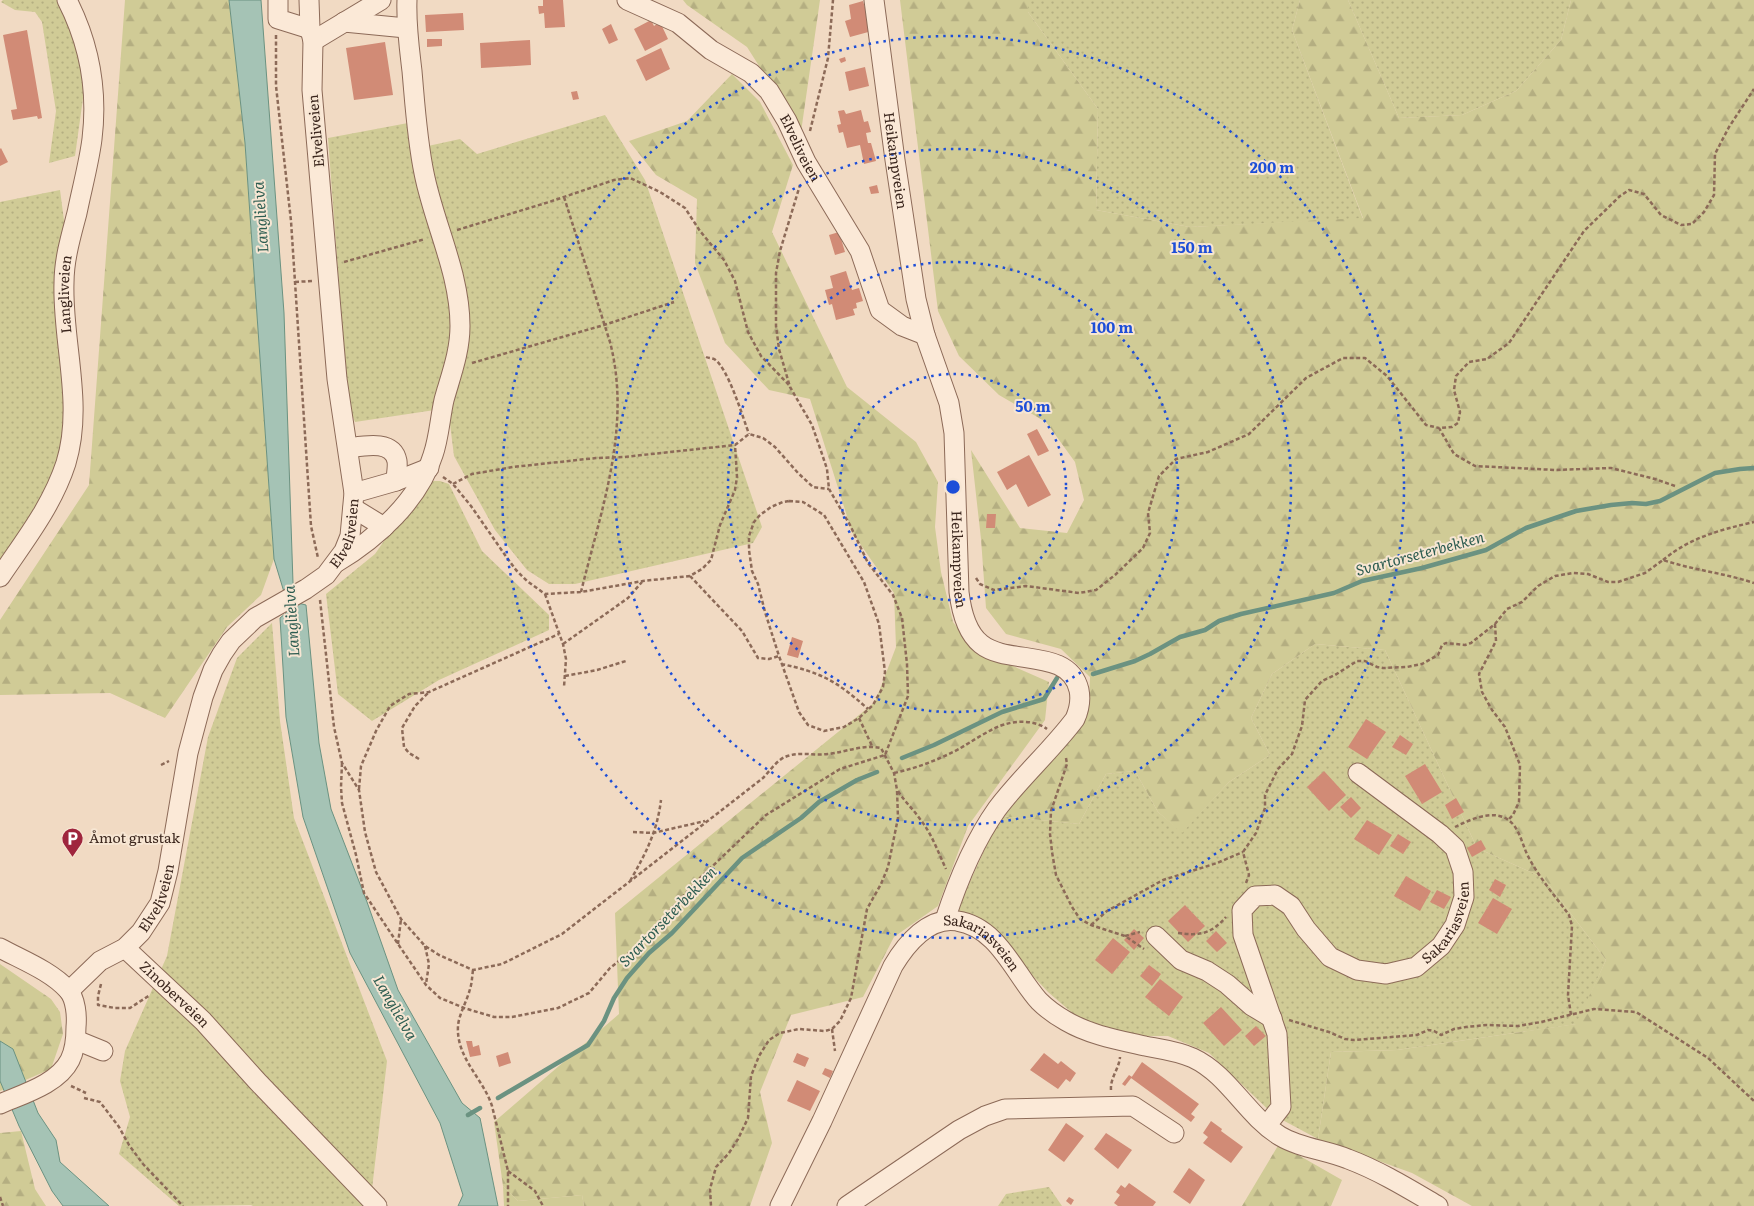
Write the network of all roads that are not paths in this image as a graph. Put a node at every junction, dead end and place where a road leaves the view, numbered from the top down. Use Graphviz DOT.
graph roads {
  1 [pos="67,0"];
  2 [pos="278,0"];
  3 [pos="309,0"];
  4 [pos="382,0"];
  5 [pos="407,0"];
  6 [pos="627,0"];
  7 [pos="874,0"];
  8 [pos="344,22"];
  9 [pos="406,28"];
  10 [pos="311,35"];
  11 [pos="925,335"];
  12 [pos="348,448"];
  13 [pos="429,468"];
  14 [pos="396,481"];
  15 [pos="353,500"];
  16 [pos="384,527"];
  17 [pos="0,577"];
  18 [pos="318,579"];
  19 [pos="1358,773"];
  20 [pos="945,920"];
  21 [pos="1155,938"];
  22 [pos="0,948"];
  23 [pos="125,948"];
  24 [pos="69,991"];
  25 [pos="1280,1019"];
  26 [pos="76,1040"];
  27 [pos="104,1050"];
  28 [pos="0,1104"];
  29 [pos="1267,1125"];
  30 [pos="1174,1133"];
  31 [pos="377,1206"];
  32 [pos="780,1206"];
  33 [pos="847,1206"];
  34 [pos="1438,1206"];
  1 -- 17 [label="street, Langliveien"];
  2 -- 10 [label="street"];
  3 -- 10 [label="street, Elveliveien"];
  4 -- 8 [label="street"];
  5 -- 9 [label="street"];
  6 -- 11 [label="street, Elveliveien"];
  7 -- 11 [label="street, Heikampveien"];
  8 -- 9 [label="street"];
  8 -- 10 [label="street"];
  9 -- 13 [label="street"];
  10 -- 12 [label="street, Elveliveien"];
  11 -- 20 [label="street, Heikampveien"];
  12 -- 14 [label="street"];
  12 -- 15 [label="street, Elveliveien"];
  13 -- 14 [label="street"];
  13 -- 16 [label="street"];
  14 -- 15 [label="street"];
  15 -- 16 [label="street"];
  15 -- 18 [label="street, Elveliveien"];
  16 -- 18 [label="street"];
  18 -- 23 [label="street, Elveliveien"];
  19 -- 25 [label="street, Sakariasveien"];
  20 -- 29 [label="street, Sakariasveien"];
  20 -- 32 [label="street, Sakariasveien"];
  21 -- 25 [label="street"];
  22 -- 24 [label="street"];
  23 -- 24 [label="street"];
  23 -- 31 [label="street, Zinoberveien"];
  24 -- 26 [label="street"];
  25 -- 29 [label="street, Sakariasveien"];
  26 -- 27 [label="street"];
  26 -- 28 [label="street"];
  29 -- 34 [label="street, Sakariasveien"];
  30 -- 33 [label="street"];
}
